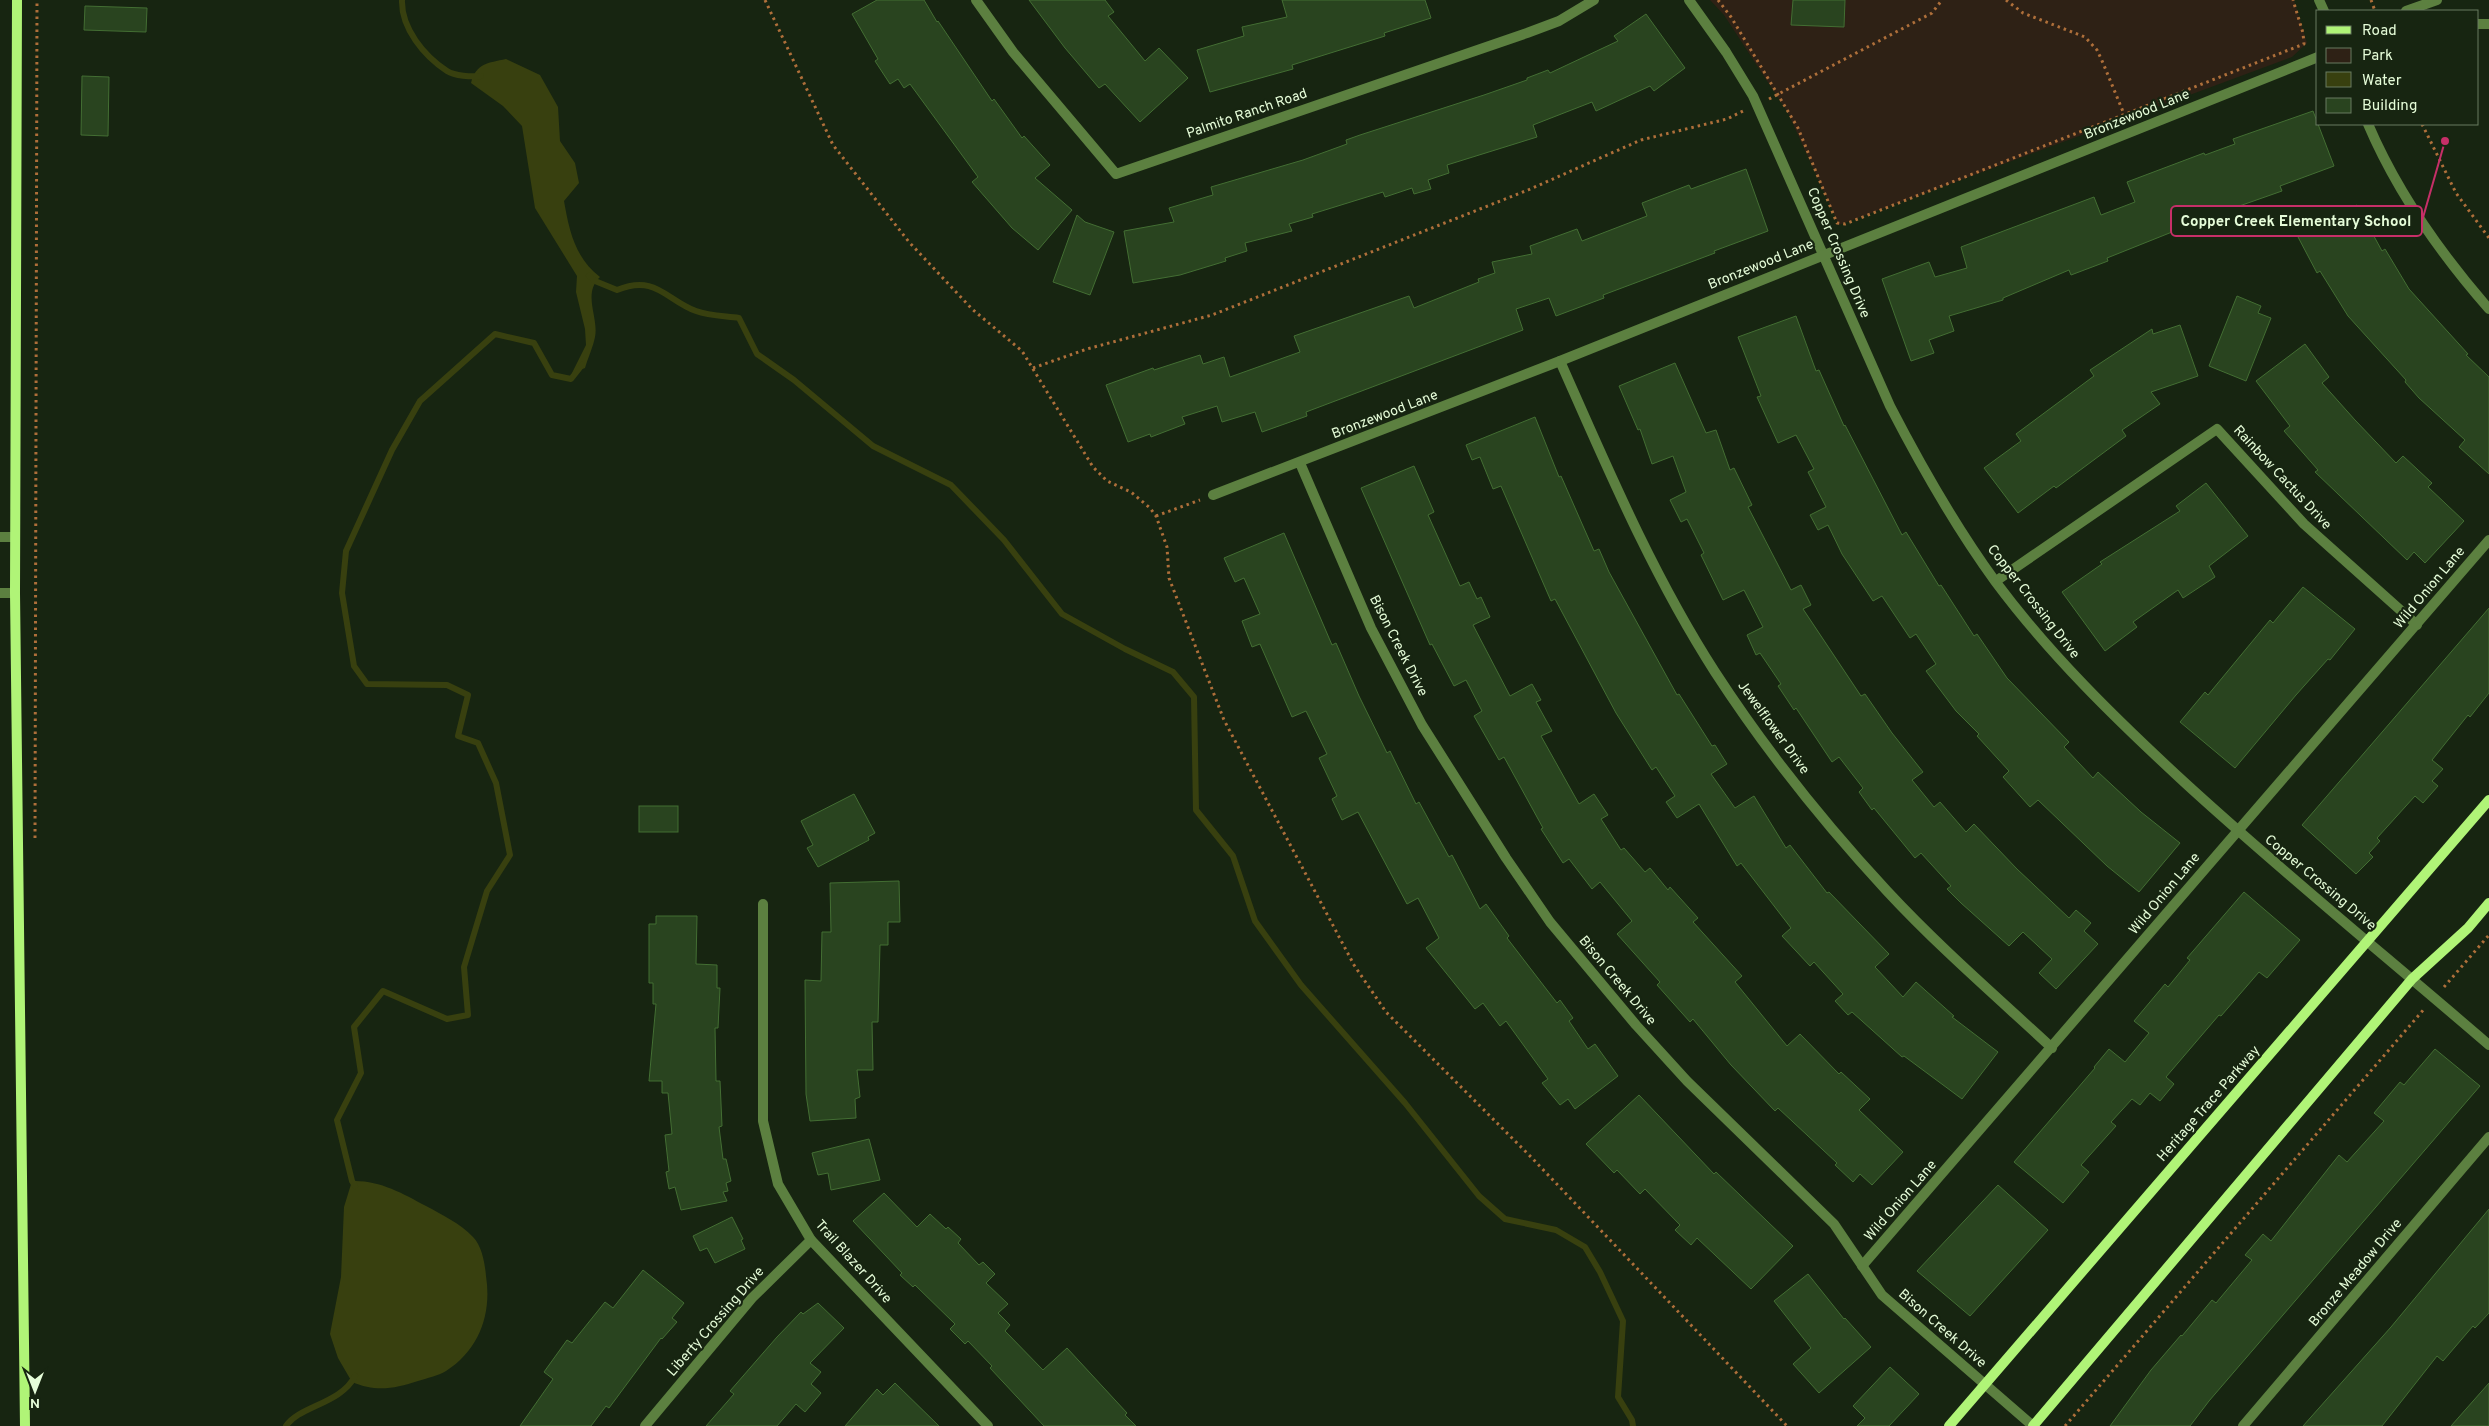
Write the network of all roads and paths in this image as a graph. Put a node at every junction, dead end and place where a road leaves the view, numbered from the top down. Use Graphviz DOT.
graph roads {
  1 [pos="17,0"];
  2 [pos="37,0"];
  3 [pos="765,0"];
  4 [pos="976,0"];
  5 [pos="1594,0"];
  6 [pos="1689,0"];
  7 [pos="1718,0"];
  8 [pos="1942,0"];
  9 [pos="2006,0"];
  10 [pos="2293,0"];
  11 [pos="2437,0"];
  12 [pos="2409,10"];
  13 [pos="2316,58"];
  14 [pos="1778,94"];
  15 [pos="1757,104"];
  16 [pos="2124,114"];
  17 [pos="2368,125"];
  18 [pos="2422,125"];
  19 [pos="2489,238"];
  20 [pos="1823,255"];
  21 [pos="2489,310"];
  22 [pos="1560,361"];
  23 [pos="1033,368"];
  24 [pos="1300,463"];
  25 [pos="1213,495"];
  26 [pos="1156,516"];
  27 [pos="0,537"];
  28 [pos="15,537"];
  29 [pos="2489,540"];
  30 [pos="1996,581"];
  31 [pos="0,593"];
  32 [pos="15,593"];
  33 [pos="2417,625"];
  34 [pos="2489,800"];
  35 [pos="2238,831"];
  36 [pos="36,843"];
  37 [pos="2489,903"];
  38 [pos="763,904"];
  39 [pos="2489,935"];
  40 [pos="2368,942"];
  41 [pos="2412,978"];
  42 [pos="2435,998"];
  43 [pos="2489,1045"];
  44 [pos="2052,1048"];
  45 [pos="2489,1137"];
  46 [pos="810,1240"];
  47 [pos="1862,1266"];
  48 [pos="1985,1384"];
  49 [pos="25,1426"];
  50 [pos="645,1426"];
  51 [pos="987,1426"];
  52 [pos="1787,1426"];
  53 [pos="1950,1426"];
  54 [pos="2033,1426"];
  55 [pos="2065,1426"];
  56 [pos="2243,1426"];
  1 -- 28 [label="street"];
  2 -- 36 [label="path"];
  3 -- 23 [label="path"];
  4 -- 5 [label="street, Palmito Ranch Road"];
  6 -- 15 [label="street, Copper Crossing Drive"];
  7 -- 14 [label="path"];
  8 -- 14 [label="path"];
  9 -- 16 [label="path"];
  10 -- 16 [label="path"];
  11 -- 12 [label="street"];
  13 -- 20 [label="street, Bronzewood Lane"];
  14 -- 15 [label="path"];
  14 -- 16 [label="path"];
  15 -- 20 [label="street, Copper Crossing Drive"];
  15 -- 23 [label="path"];
  17 -- 21 [label="street"];
  18 -- 19 [label="path"];
  20 -- 22 [label="street, Bronzewood Lane"];
  20 -- 30 [label="street, Copper Crossing Drive"];
  22 -- 24 [label="street, Bronzewood Lane"];
  22 -- 44 [label="street, Jewelflower Drive"];
  23 -- 26 [label="path"];
  24 -- 25 [label="street, Bronzewood Lane"];
  24 -- 47 [label="street, Bison Creek Drive"];
  25 -- 26 [label="path"];
  26 -- 52 [label="path"];
  27 -- 28 [label="street"];
  28 -- 32 [label="street"];
  29 -- 33 [label="street, Wild Onion Lane"];
  30 -- 33 [label="street, Rainbow Cactus Drive"];
  30 -- 35 [label="street, Copper Crossing Drive"];
  31 -- 32 [label="street"];
  32 -- 49 [label="street"];
  33 -- 35 [label="street, Wild Onion Lane"];
  34 -- 40 [label="street, Heritage Trace Parkway"];
  35 -- 40 [label="street, Copper Crossing Drive"];
  35 -- 44 [label="street, Wild Onion Lane"];
  37 -- 41 [label="street"];
  38 -- 46 [label="street, Trail Blazer Drive"];
  39 -- 42 [label="path"];
  40 -- 41 [label="street, Copper Crossing Drive"];
  40 -- 48 [label="street, Heritage Trace Parkway"];
  41 -- 42 [label="street, Copper Crossing Drive"];
  41 -- 54 [label="street"];
  42 -- 43 [label="street, Copper Crossing Drive"];
  42 -- 55 [label="path"];
  44 -- 47 [label="street, Wild Onion Lane"];
  45 -- 56 [label="street, Bronze Meadow Drive"];
  46 -- 50 [label="street, Liberty Crossing Drive"];
  46 -- 51 [label="street, Trail Blazer Drive"];
  47 -- 48 [label="street, Bison Creek Drive"];
  48 -- 53 [label="street, Heritage Trace Parkway"];
  48 -- 54 [label="street, Bison Creek Drive"];
}
